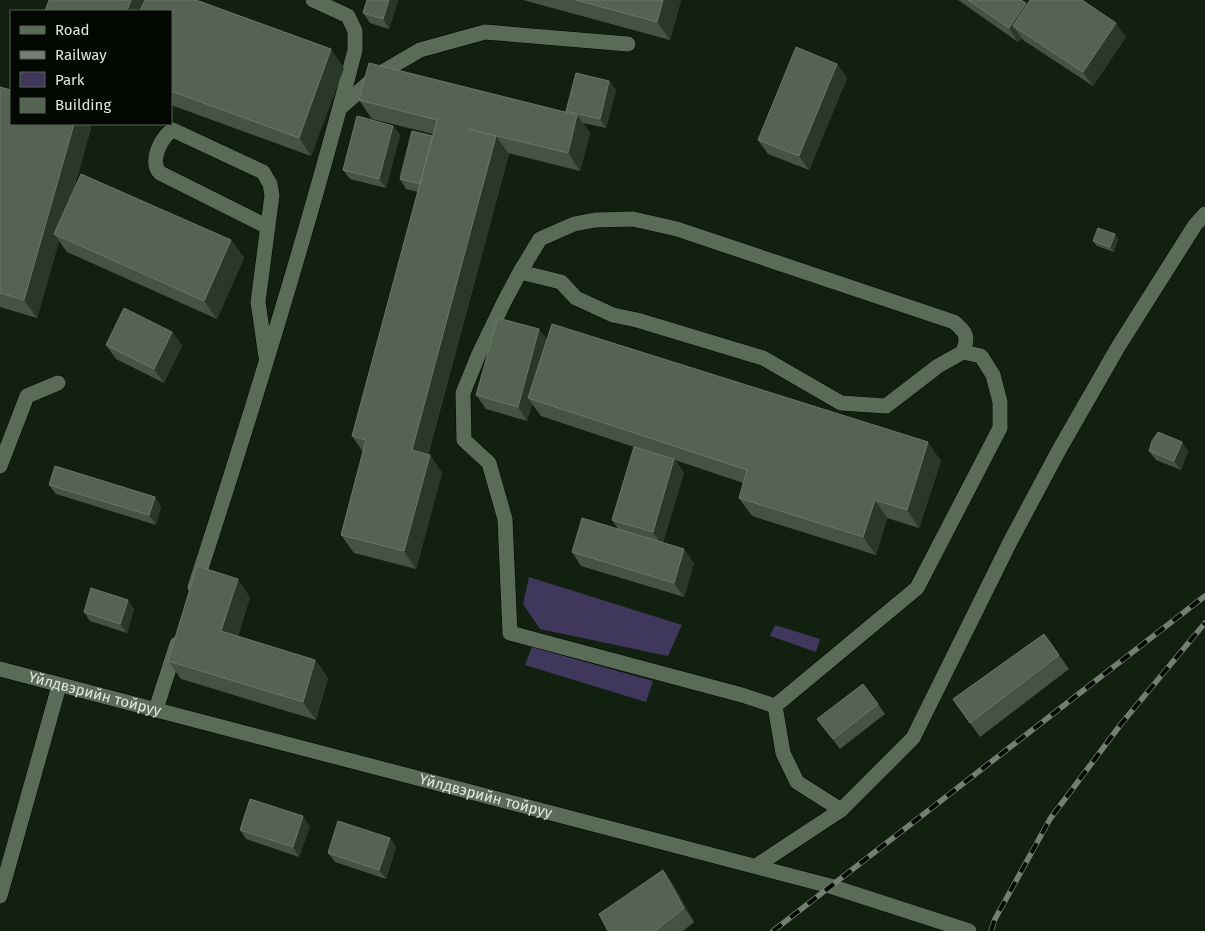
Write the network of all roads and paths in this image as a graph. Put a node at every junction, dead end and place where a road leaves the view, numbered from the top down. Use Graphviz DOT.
graph roads {
  1 [pos="313,0"];
  2 [pos="628,44"];
  3 [pos="340,108"];
  4 [pos="1205,214"];
  5 [pos="268,227"];
  6 [pos="520,272"];
  7 [pos="963,352"];
  8 [pos="266,364"];
  9 [pos="58,383"];
  10 [pos="0,466"];
  11 [pos="191,600"];
  12 [pos="182,628"];
  13 [pos="0,669"];
  14 [pos="59,686"];
  15 [pos="774,706"];
  16 [pos="156,709"];
  17 [pos="841,810"];
  18 [pos="756,866"];
  19 [pos="0,896"];
  20 [pos="969,931"];
  1 -- 3 [label="lane"];
  2 -- 3 [label="lane"];
  3 -- 8 [label="lane"];
  4 -- 17 [label="lane"];
  5 -- 5 [label="lane"];
  5 -- 8 [label="lane"];
  6 -- 7 [label="lane"];
  6 -- 7 [label="lane"];
  6 -- 15 [label="lane"];
  7 -- 15 [label="lane"];
  8 -- 11 [label="lane"];
  9 -- 10 [label="lane"];
  12 -- 16 [label="lane"];
  13 -- 14 [label="lane, Үйлдвэрийн тойруу"];
  14 -- 16 [label="lane, Үйлдвэрийн тойруу"];
  14 -- 19 [label="lane"];
  15 -- 17 [label="lane"];
  16 -- 18 [label="lane, Үйлдвэрийн тойруу"];
  17 -- 18 [label="lane"];
  18 -- 20 [label="lane, Үйлдвэрийн тойруу"];
}
